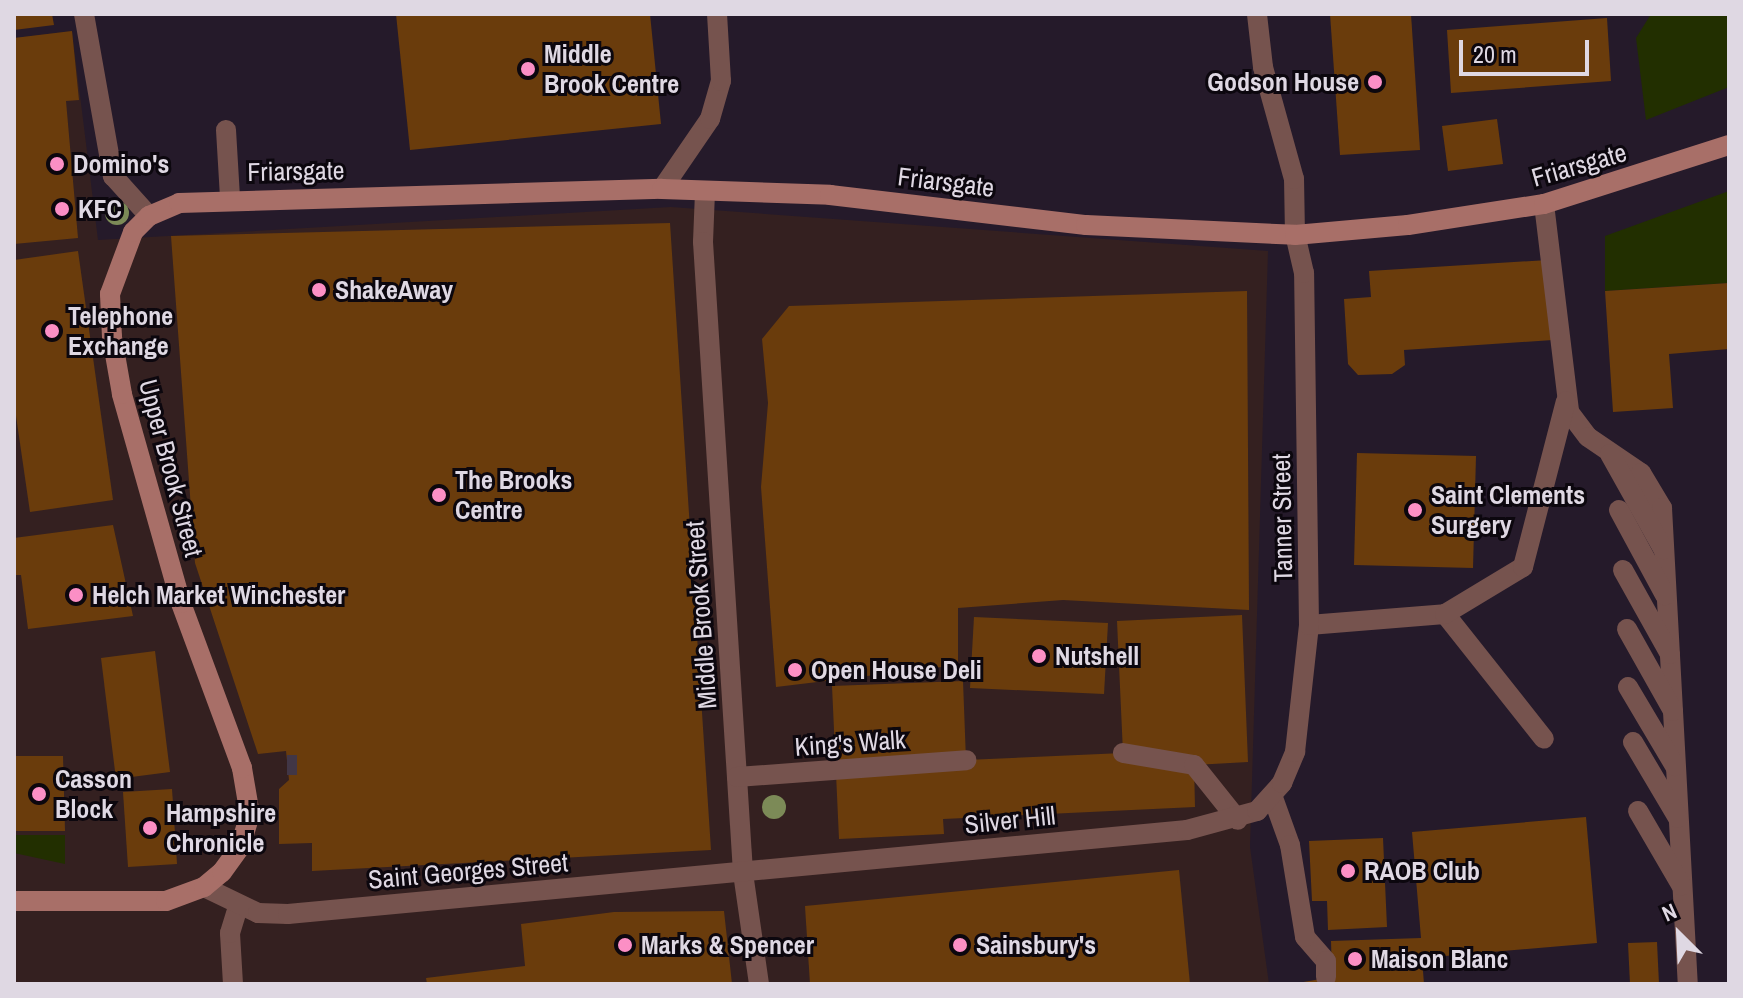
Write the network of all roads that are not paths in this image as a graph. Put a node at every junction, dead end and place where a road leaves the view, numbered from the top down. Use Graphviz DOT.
graph roads {
  1 [pos="85,14"];
  2 [pos="717,14"];
  3 [pos="1257,14"];
  4 [pos="226,130"];
  5 [pos="1729,145"];
  6 [pos="662,189"];
  7 [pos="705,192"];
  8 [pos="230,198"];
  9 [pos="1544,204"];
  10 [pos="149,216"];
  11 [pos="1295,235"];
  12 [pos="1566,401"];
  13 [pos="1619,510"];
  14 [pos="1623,570"];
  15 [pos="1669,602"];
  16 [pos="1445,614"];
  17 [pos="1309,625"];
  18 [pos="1627,629"];
  19 [pos="1672,657"];
  20 [pos="1628,687"];
  21 [pos="1675,715"];
  22 [pos="1544,739"];
  23 [pos="1633,742"];
  24 [pos="1123,753"];
  25 [pos="966,760"];
  26 [pos="1677,770"];
  27 [pos="737,777"];
  28 [pos="1272,795"];
  29 [pos="1638,811"];
  30 [pos="1238,820"];
  31 [pos="1680,822"];
  32 [pos="743,873"];
  33 [pos="204,887"];
  34 [pos="1683,888"];
  35 [pos="14,901"];
  36 [pos="239,904"];
  37 [pos="1326,977"];
  38 [pos="233,984"];
  39 [pos="759,984"];
  40 [pos="1688,984"];
  1 -- 10 [label="street"];
  2 -- 6 [label="street"];
  3 -- 11 [label="street, Tanner Street"];
  4 -- 8 [label="street"];
  5 -- 9 [label="main road, Friarsgate"];
  6 -- 7 [label="main road, Friarsgate"];
  6 -- 8 [label="main road, Friarsgate"];
  7 -- 11 [label="main road, Friarsgate"];
  7 -- 27 [label="street, Middle Brook Street"];
  8 -- 10 [label="main road, Friarsgate"];
  9 -- 11 [label="main road, Friarsgate"];
  9 -- 12 [label="street"];
  10 -- 33 [label="main road, Upper Brook Street"];
  11 -- 17 [label="street, Tanner Street"];
  12 -- 15 [label="street"];
  12 -- 16 [label="street"];
  13 -- 15 [label="street"];
  14 -- 19 [label="street"];
  15 -- 19 [label="street"];
  16 -- 17 [label="street"];
  16 -- 22 [label="street"];
  17 -- 28 [label="street, Tanner Street"];
  18 -- 21 [label="street"];
  19 -- 21 [label="street"];
  20 -- 26 [label="street"];
  21 -- 26 [label="street"];
  23 -- 31 [label="street"];
  24 -- 30 [label="street"];
  25 -- 27 [label="street, King's Walk"];
  26 -- 31 [label="street"];
  27 -- 32 [label="street, Middle Brook Street"];
  28 -- 30 [label="street, Silver Hill"];
  28 -- 37 [label="street"];
  29 -- 34 [label="street"];
  30 -- 32 [label="street, Silver Hill"];
  31 -- 34 [label="street"];
  32 -- 36 [label="street, Saint Georges Street"];
  32 -- 39 [label="street, Middle Brook Street"];
  33 -- 35 [label="main road"];
  33 -- 36 [label="street, Saint Georges Street"];
  34 -- 40 [label="street"];
  36 -- 38 [label="street"];
}
